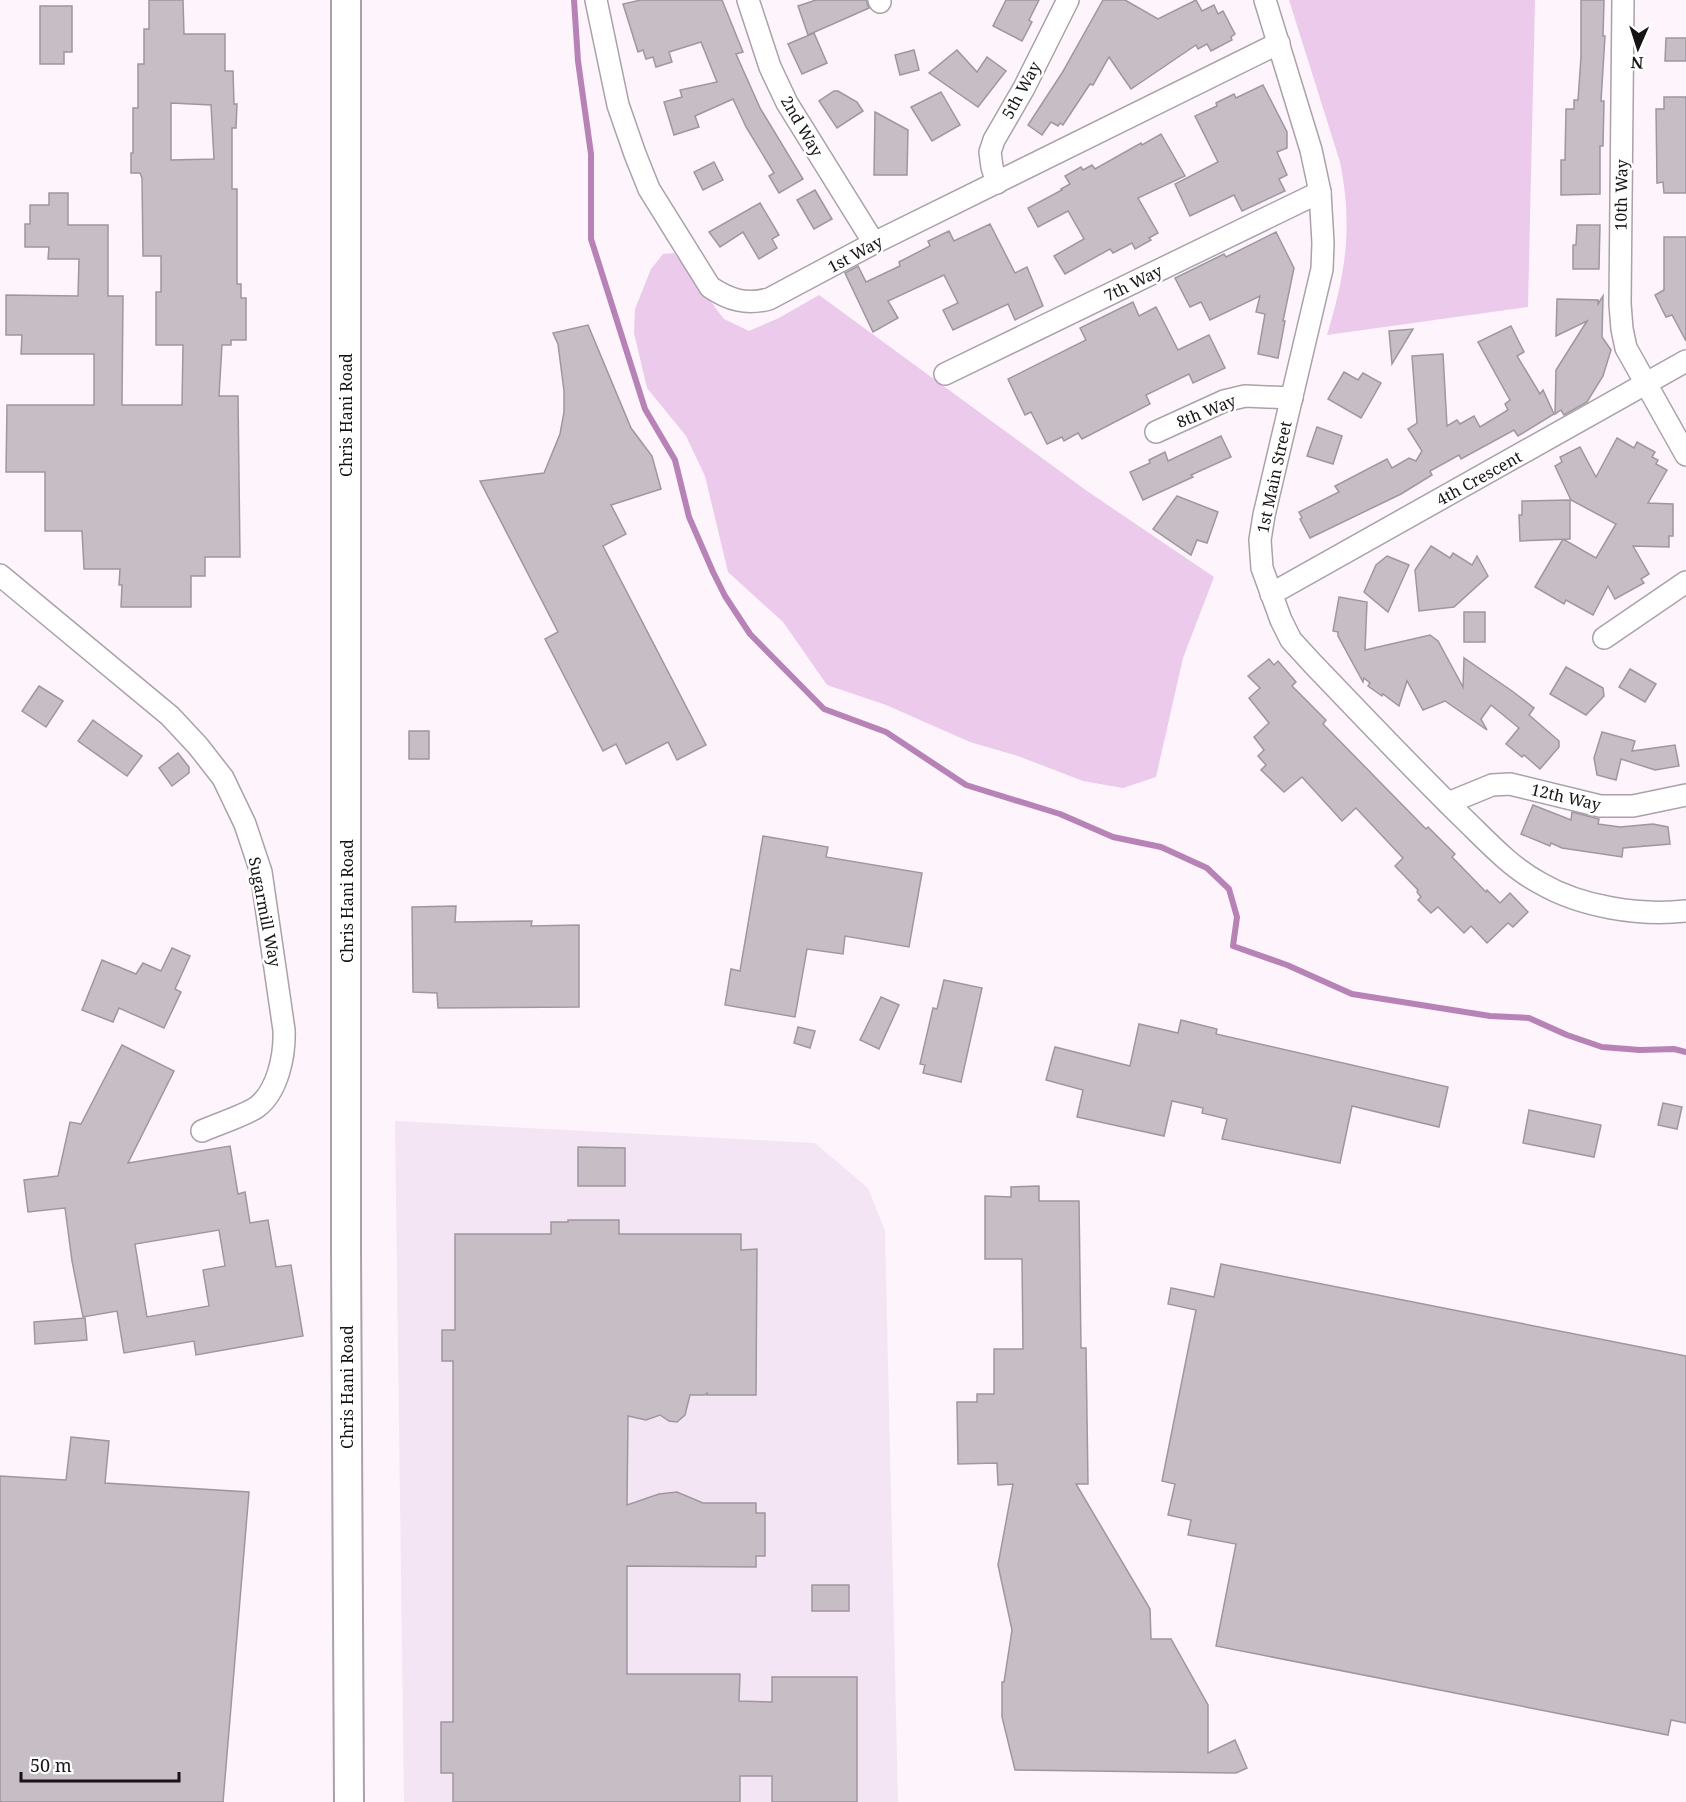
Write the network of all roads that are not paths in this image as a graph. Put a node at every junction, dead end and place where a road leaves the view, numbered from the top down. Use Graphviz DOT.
graph roads {
  1 [pos="346,0"];
  2 [pos="596,0"];
  3 [pos="748,0"];
  4 [pos="1068,0"];
  5 [pos="1265,0"];
  6 [pos="1623,0"];
  7 [pos="1279,43"];
  8 [pos="997,183"];
  9 [pos="1320,192"];
  10 [pos="874,243"];
  11 [pos="1686,361"];
  12 [pos="945,374"];
  13 [pos="1645,384"];
  14 [pos="1292,398"];
  15 [pos="1156,432"];
  16 [pos="1686,455"];
  17 [pos="0,575"];
  18 [pos="1686,582"];
  19 [pos="1271,594"];
  20 [pos="1604,638"];
  21 [pos="1686,795"];
  22 [pos="1448,803"];
  23 [pos="1686,911"];
  24 [pos="202,1131"];
  25 [pos="349,1802"];
  1 -- 25 [label="main road, Chris Hani Road"];
  2 -- 10 [label="street, 1st Way"];
  3 -- 10 [label="street, 2nd Way"];
  4 -- 8 [label="street, 5th Way"];
  5 -- 7 [label="street, 1st Main Street"];
  6 -- 13 [label="street, 10th Way"];
  7 -- 8 [label="street, 1st Way"];
  7 -- 9 [label="street, 1st Main Street"];
  8 -- 10 [label="street, 1st Way"];
  9 -- 12 [label="street, 7th Way"];
  9 -- 14 [label="street, 1st Main Street"];
  11 -- 13 [label="street, 4th Crescent"];
  13 -- 16 [label="street, 10th Way"];
  13 -- 19 [label="street, 4th Crescent"];
  14 -- 15 [label="street, 8th Way"];
  14 -- 19 [label="street, 1st Main Street"];
  17 -- 24 [label="street, Sugarmill Way"];
  18 -- 20 [label="street"];
  19 -- 22 [label="street, 1st Main Street"];
  21 -- 22 [label="street, 12th Way"];
  22 -- 23 [label="street, 1st Main Street"];
}
